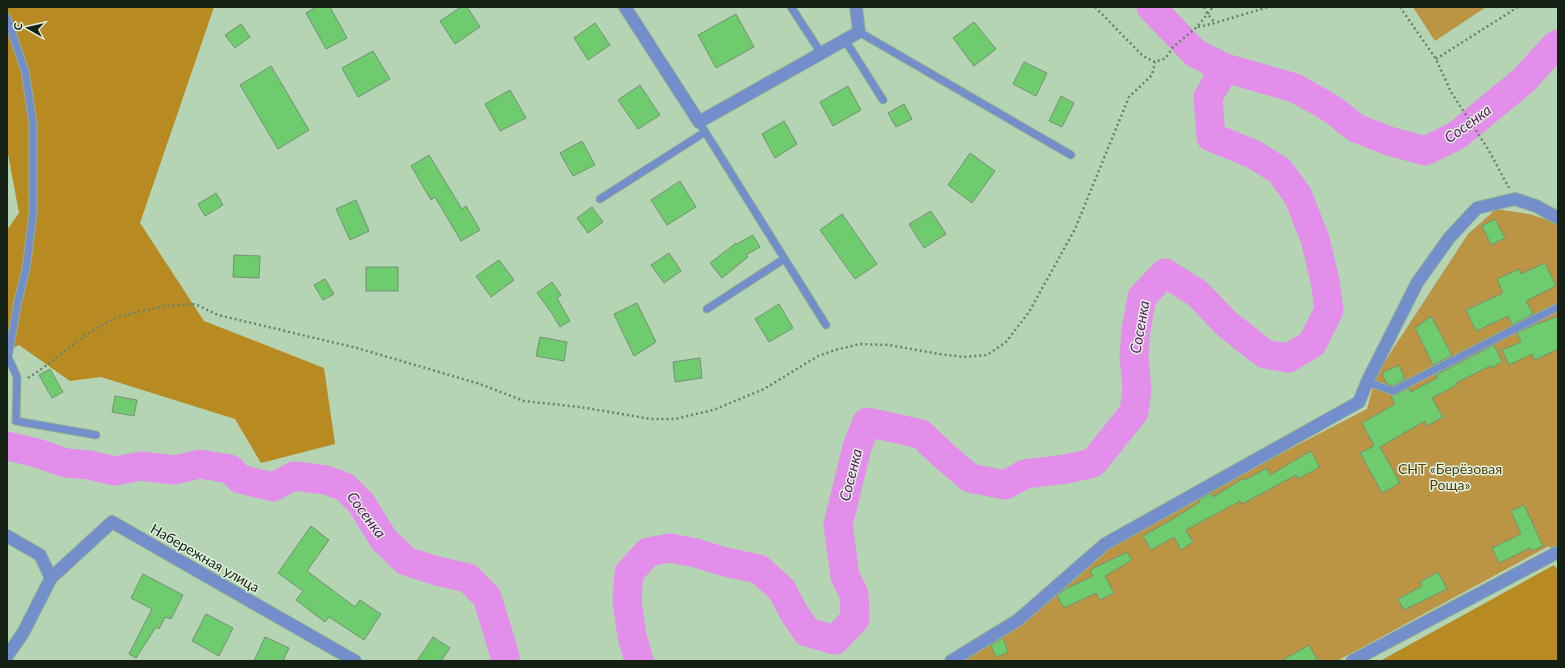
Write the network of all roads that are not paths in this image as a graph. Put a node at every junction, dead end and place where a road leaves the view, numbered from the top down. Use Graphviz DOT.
graph roads {
  1 [pos="625,7"];
  2 [pos="791,7"];
  3 [pos="856,7"];
  4 [pos="7,18"];
  5 [pos="858,32"];
  6 [pos="844,40"];
  7 [pos="822,53"];
  8 [pos="883,100"];
  9 [pos="702,127"];
  10 [pos="1071,155"];
  11 [pos="600,198"];
  12 [pos="1558,218"];
  13 [pos="784,259"];
  14 [pos="1558,307"];
  15 [pos="707,309"];
  16 [pos="826,325"];
  17 [pos="1367,382"];
  18 [pos="96,435"];
  19 [pos="7,536"];
  20 [pos="1558,552"];
  21 [pos="51,578"];
  22 [pos="7,656"];
  23 [pos="355,661"];
  24 [pos="951,661"];
  25 [pos="1352,661"];
  1 -- 9 [label="street"];
  2 -- 7 [label="lane"];
  3 -- 5 [label="street"];
  4 -- 18 [label="lane"];
  5 -- 6 [label="street"];
  5 -- 10 [label="lane"];
  6 -- 7 [label="street"];
  6 -- 8 [label="lane"];
  7 -- 9 [label="street"];
  9 -- 11 [label="lane"];
  9 -- 13 [label="lane"];
  12 -- 17 [label="street"];
  13 -- 15 [label="lane"];
  13 -- 16 [label="lane"];
  14 -- 17 [label="lane"];
  17 -- 24 [label="street"];
  19 -- 21 [label="street"];
  20 -- 25 [label="street"];
  21 -- 22 [label="street"];
  21 -- 23 [label="street, Набережная улица"];
}
